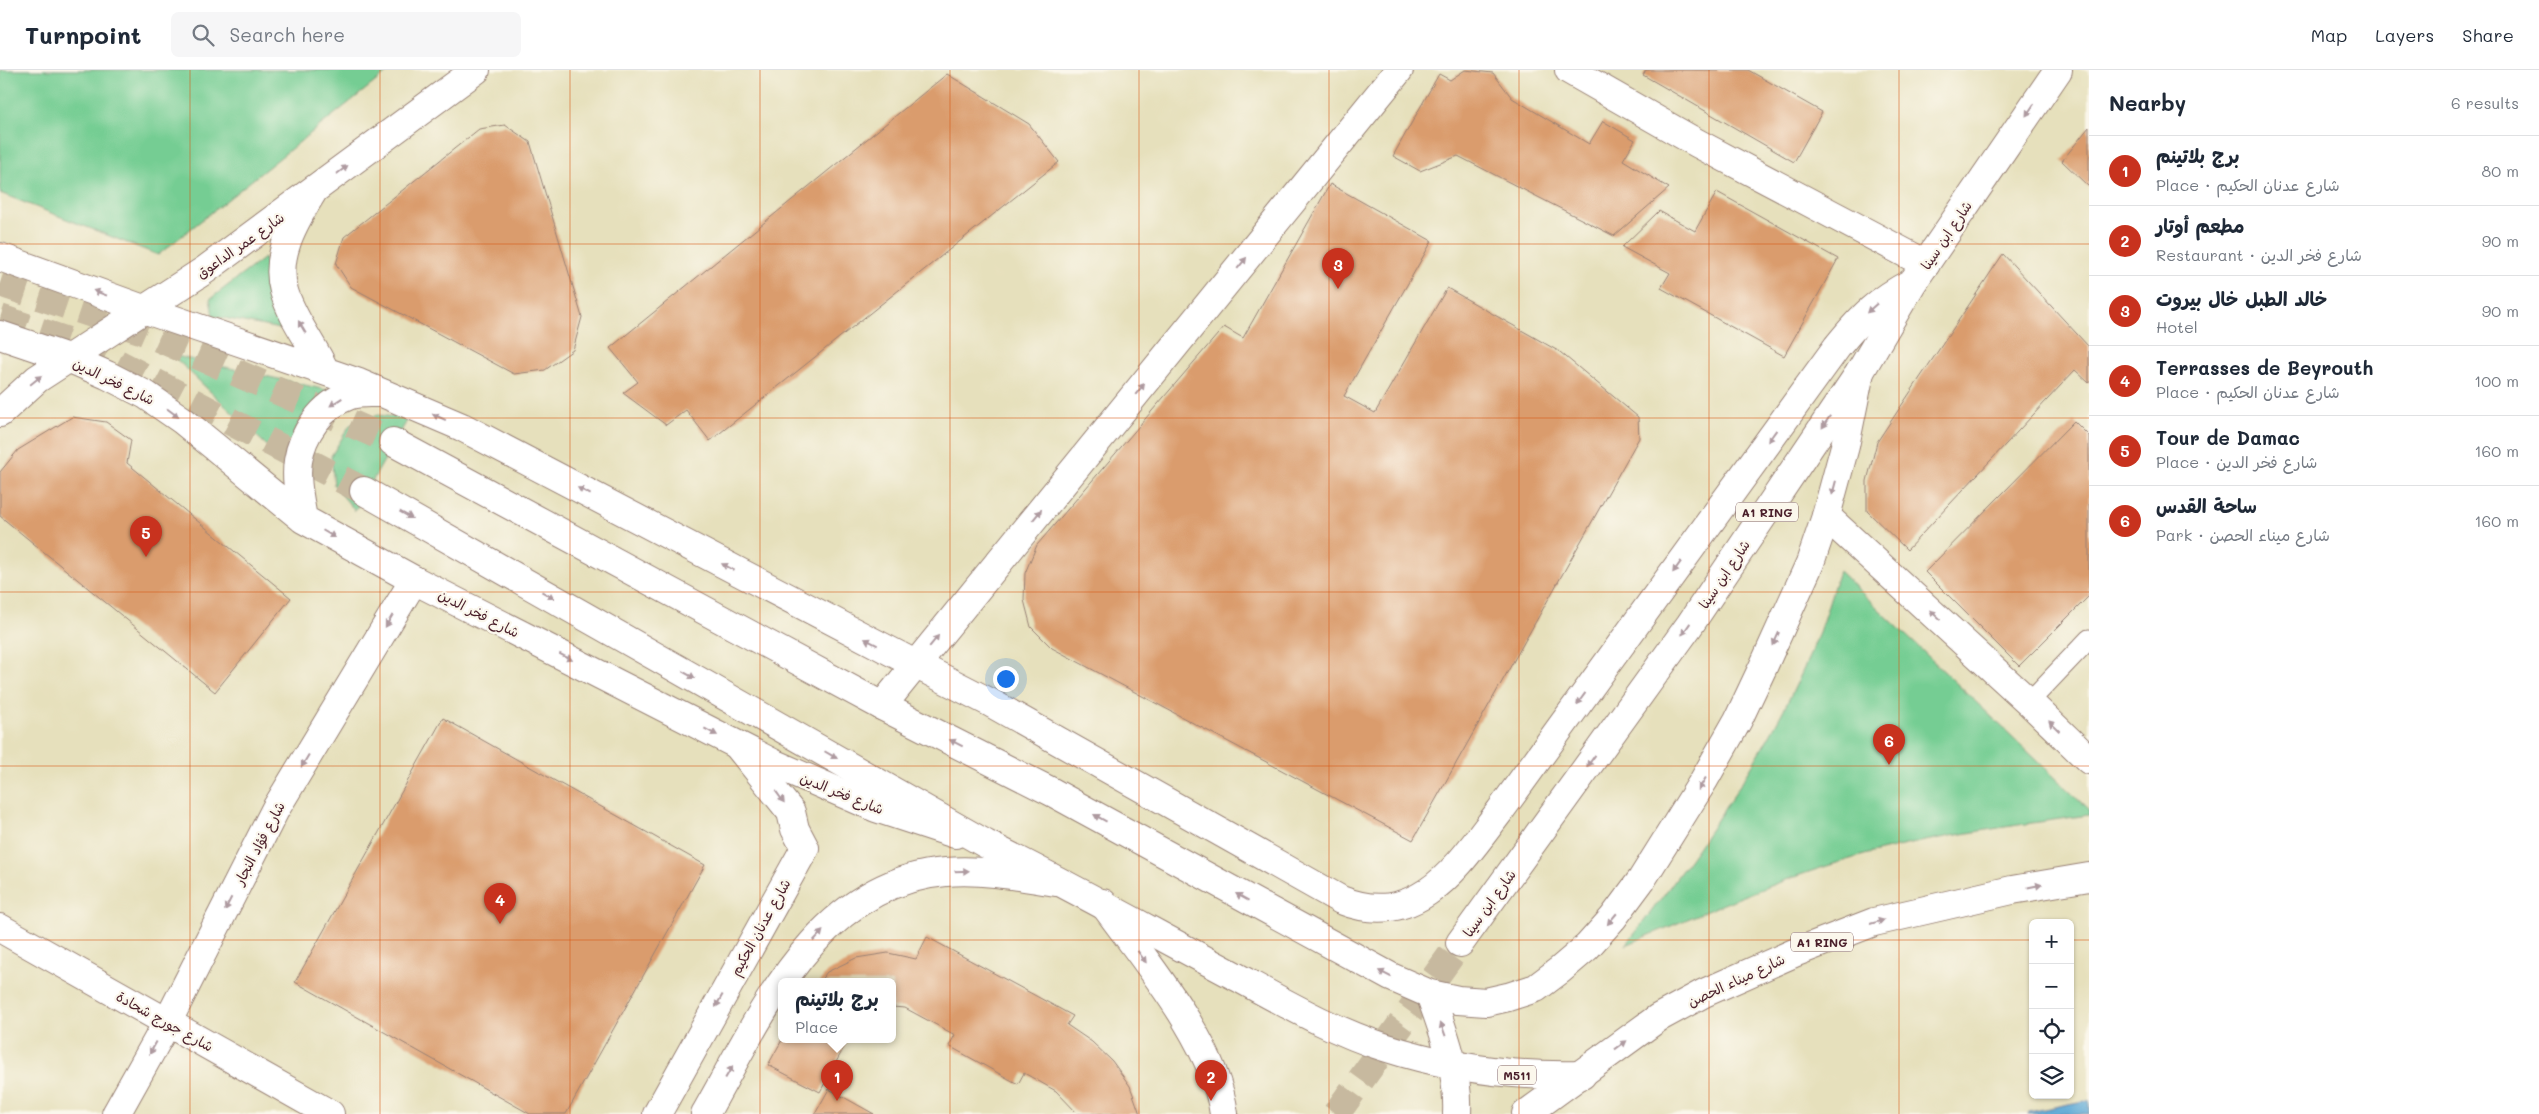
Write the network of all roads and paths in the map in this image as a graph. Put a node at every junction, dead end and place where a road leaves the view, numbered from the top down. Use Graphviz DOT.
graph roads {
  1 [pos="476,70"];
  2 [pos="1399,70"];
  3 [pos="1569,70"];
  4 [pos="2058,70"];
  5 [pos="312,193"];
  6 [pos="0,257"];
  7 [pos="1920,273"];
  8 [pos="146,310"];
  9 [pos="0,335"];
  10 [pos="68,358"];
  11 [pos="325,371"];
  12 [pos="1860,372"];
  13 [pos="382,393"];
  14 [pos="0,413"];
  15 [pos="393,442"];
  16 [pos="364,491"];
  17 [pos="1826,516"];
  18 [pos="303,519"];
  19 [pos="414,580"];
  20 [pos="2089,639"];
  21 [pos="915,664"];
  22 [pos="2029,702"];
  23 [pos="882,706"];
  24 [pos="738,746"];
  25 [pos="2089,760"];
  26 [pos="986,844"];
  27 [pos="2089,877"];
  28 [pos="1066,883"];
  29 [pos="1104,903"];
  30 [pos="0,928"];
  31 [pos="1460,943"];
  32 [pos="785,978"];
  33 [pos="778,988"];
  34 [pos="1430,994"];
  35 [pos="167,1023"];
  36 [pos="1453,1065"];
  37 [pos="1582,1075"];
  38 [pos="116,1114"];
  39 [pos="330,1114"];
  40 [pos="657,1114"];
  41 [pos="705,1114"];
  42 [pos="1224,1114"];
  43 [pos="1457,1114"];
  44 [pos="1526,1114"];
  5 -- 1 [label="main road, شارع عمر الداعوق, one-way"];
  21 -- 2 [label="main road, one-way"];
  3 -- 7 [label="main road"];
  4 -- 7 [label="main road, شارع ابن سينا / A1 RING, one-way"];
  5 -- 8 [label="main road, شارع عمر الداعوق"];
  11 -- 5 [label="main road, one-way"];
  8 -- 6 [label="main road, one-way"];
  7 -- 12 [label="main road, شارع ابن سينا / A1 RING"];
  7 -- 21 [label="main road, one-way"];
  8 -- 10 [label="main road, شارع عمر الداعوق"];
  8 -- 11 [label="main road"];
  9 -- 10 [label="main road, شارع فخر الدين"];
  14 -- 10 [label="main road, شارع عمر الداعوق, one-way"];
  10 -- 18 [label="main road, شارع فخر الدين, one-way"];
  11 -- 13 [label="main road"];
  12 -- 17 [label="main road, one-way"];
  12 -- 31 [label="main road, شارع ابن سينا / A1 RING, one-way"];
  13 -- 18 [label="main road, one-way"];
  21 -- 13 [label="main road, one-way"];
  15 -- 23 [label="main road"];
  16 -- 26 [label="main road, one-way"];
  22 -- 17 [label="main road, one-way"];
  17 -- 34 [label="main road, one-way"];
  18 -- 19 [label="main road, شارع فخر الدين, one-way"];
  19 -- 24 [label="main road, شارع فخر الدين, one-way"];
  19 -- 35 [label="main road, شارع فؤاد النجار, one-way"];
  20 -- 22 [label="lane"];
  21 -- 23 [label="main road"];
  25 -- 22 [label="main road, one-way"];
  34 -- 23 [label="main road, one-way"];
  24 -- 26 [label="main road, شارع فخر الدين"];
  24 -- 40 [label="main road, شارع عدنان الحكيم, one-way"];
  26 -- 28 [label="main road"];
  37 -- 27 [label="main road, شارع ميناء الحصن / A1 RING, one-way"];
  28 -- 29 [label="main road"];
  32 -- 28 [label="main road, one-way"];
  29 -- 36 [label="main road"];
  29 -- 42 [label="main road, one-way"];
  30 -- 35 [label="main road, شارع جورج شحادة"];
  41 -- 33 [label="main road, one-way"];
  36 -- 34 [label="main road, one-way"];
  35 -- 38 [label="main road, شارع فؤاد النجار, one-way"];
  35 -- 39 [label="main road, شارع جورج شحادة"];
  36 -- 37 [label="main road, M511"];
  36 -- 43 [label="main road"];
  37 -- 44 [label="main road, شارع ميناء الحصن / A1 RING"];
}
